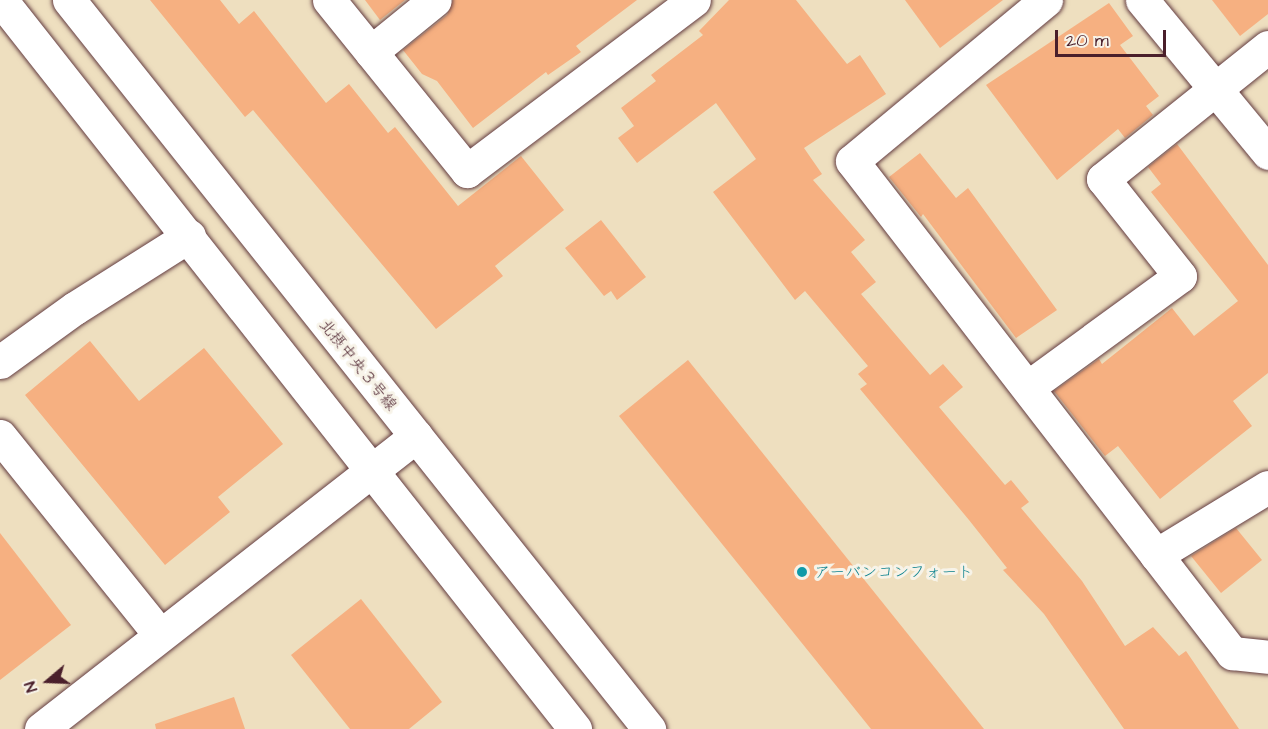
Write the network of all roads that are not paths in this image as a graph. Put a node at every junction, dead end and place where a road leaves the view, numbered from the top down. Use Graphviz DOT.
graph roads {
  1 [pos="1,0"];
  2 [pos="69,0"];
  3 [pos="329,0"];
  4 [pos="435,0"];
  5 [pos="694,0"];
  6 [pos="1046,0"];
  7 [pos="1142,0"];
  8 [pos="1268,48"];
  9 [pos="371,52"];
  10 [pos="1215,89"];
  11 [pos="1268,153"];
  12 [pos="189,236"];
  13 [pos="0,362"];
  14 [pos="1028,387"];
  15 [pos="0,436"];
  16 [pos="416,436"];
  17 [pos="373,469"];
  18 [pos="1268,487"];
  19 [pos="1156,555"];
  20 [pos="159,634"];
  21 [pos="1268,657"];
  22 [pos="41,729"];
  23 [pos="575,729"];
  24 [pos="649,729"];
  1 -- 12 [label="street"];
  2 -- 16 [label="street, 北摂中央３号線"];
  3 -- 9 [label="street"];
  4 -- 9 [label="street"];
  5 -- 9 [label="street"];
  6 -- 14 [label="street"];
  7 -- 10 [label="street"];
  8 -- 10 [label="street"];
  10 -- 11 [label="street"];
  10 -- 14 [label="street"];
  12 -- 13 [label="street"];
  12 -- 17 [label="street"];
  14 -- 19 [label="street"];
  15 -- 20 [label="street"];
  16 -- 17 [label="street"];
  16 -- 24 [label="street, 北摂中央３号線"];
  17 -- 20 [label="street"];
  17 -- 23 [label="street"];
  18 -- 19 [label="street"];
  19 -- 21 [label="street"];
  20 -- 22 [label="street"];
}
